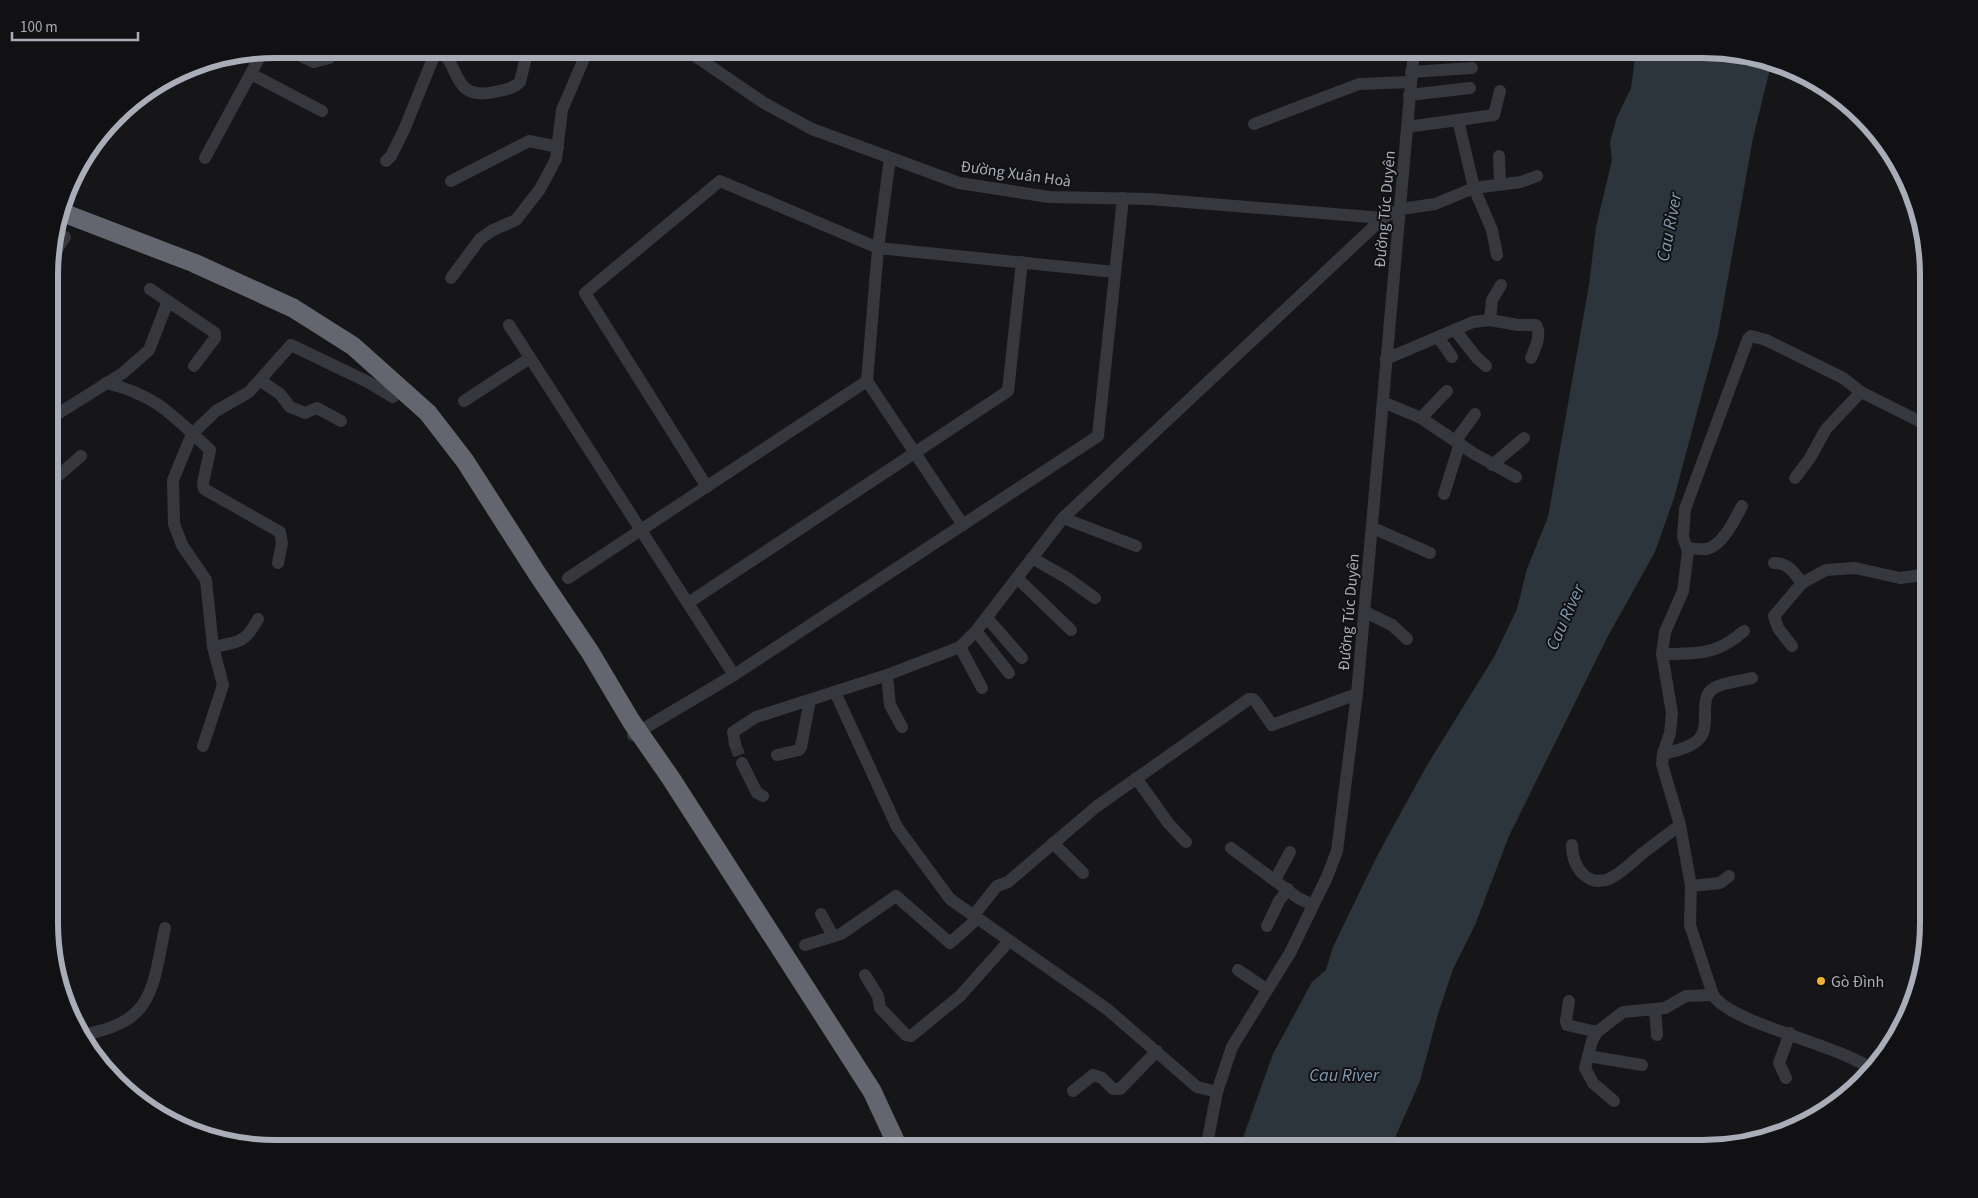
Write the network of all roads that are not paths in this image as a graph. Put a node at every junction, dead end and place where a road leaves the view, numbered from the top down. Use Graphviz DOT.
graph roads {
  1 [pos="259,58"];
  2 [pos="305,58"];
  3 [pos="329,58"];
  4 [pos="433,58"];
  5 [pos="445,58"];
  6 [pos="526,58"];
  7 [pos="582,58"];
  8 [pos="698,58"];
  9 [pos="1413,58"];
  10 [pos="1472,68"];
  11 [pos="250,74"];
  12 [pos="1411,77"];
  13 [pos="1470,88"];
  14 [pos="1500,91"];
  15 [pos="1409,95"];
  16 [pos="322,111"];
  17 [pos="1458,120"];
  18 [pos="1254,124"];
  19 [pos="1407,127"];
  20 [pos="558,147"];
  21 [pos="1499,156"];
  22 [pos="206,158"];
  23 [pos="890,158"];
  24 [pos="386,161"];
  25 [pos="1537,176"];
  26 [pos="451,181"];
  27 [pos="1500,184"];
  28 [pos="1474,188"];
  29 [pos="1123,198"];
  30 [pos="1401,208"];
  31 [pos="66,214"];
  32 [pos="1383,218"];
  33 [pos="63,230"];
  34 [pos="878,248"];
  35 [pos="1497,256"];
  36 [pos="1022,262"];
  37 [pos="1115,272"];
  38 [pos="451,278"];
  39 [pos="1501,285"];
  40 [pos="150,289"];
  41 [pos="168,302"];
  42 [pos="1490,320"];
  43 [pos="509,325"];
  44 [pos="1455,330"];
  45 [pos="1438,337"];
  46 [pos="1452,357"];
  47 [pos="530,358"];
  48 [pos="1531,358"];
  49 [pos="1386,359"];
  50 [pos="194,366"];
  51 [pos="1486,366"];
  52 [pos="261,381"];
  53 [pos="867,381"];
  54 [pos="106,383"];
  55 [pos="1447,391"];
  56 [pos="1861,392"];
  57 [pos="393,397"];
  58 [pos="464,401"];
  59 [pos="1383,402"];
  60 [pos="58,414"];
  61 [pos="1475,414"];
  62 [pos="1421,418"];
  63 [pos="341,420"];
  64 [pos="1920,422"];
  65 [pos="192,434"];
  66 [pos="1524,438"];
  67 [pos="1458,441"];
  68 [pos="915,453"];
  69 [pos="81,456"];
  70 [pos="1492,465"];
  71 [pos="58,476"];
  72 [pos="1516,477"];
  73 [pos="1795,478"];
  74 [pos="707,487"];
  75 [pos="1444,494"];
  76 [pos="1742,506"];
  77 [pos="1063,518"];
  78 [pos="962,526"];
  79 [pos="1373,528"];
  80 [pos="641,530"];
  81 [pos="1136,546"];
  82 [pos="1687,548"];
  83 [pos="1430,552"];
  84 [pos="1032,558"];
  85 [pos="278,563"];
  86 [pos="1774,563"];
  87 [pos="1920,575"];
  88 [pos="568,578"];
  89 [pos="1017,578"];
  90 [pos="1802,583"];
  91 [pos="1095,598"];
  92 [pos="688,603"];
  93 [pos="1365,612"];
  94 [pos="987,618"];
  95 [pos="258,619"];
  96 [pos="1071,630"];
  97 [pos="1744,631"];
  98 [pos="976,632"];
  99 [pos="1407,639"];
  100 [pos="1792,646"];
  101 [pos="214,647"];
  102 [pos="960,647"];
  103 [pos="1662,654"];
  104 [pos="1022,658"];
  105 [pos="1009,672"];
  106 [pos="734,675"];
  107 [pos="887,675"];
  108 [pos="1752,678"];
  109 [pos="982,688"];
  110 [pos="835,692"];
  111 [pos="1357,694"];
  112 [pos="810,700"];
  113 [pos="902,727"];
  114 [pos="635,734"];
  115 [pos="735,744"];
  116 [pos="203,746"];
  117 [pos="1663,754"];
  118 [pos="777,755"];
  119 [pos="742,762"];
  120 [pos="1136,778"];
  121 [pos="763,796"];
  122 [pos="1680,825"];
  123 [pos="1186,842"];
  124 [pos="1053,843"];
  125 [pos="1572,845"];
  126 [pos="1231,848"];
  127 [pos="1290,852"];
  128 [pos="1083,873"];
  129 [pos="1729,876"];
  130 [pos="1275,880"];
  131 [pos="1691,886"];
  132 [pos="1288,889"];
  133 [pos="1313,905"];
  134 [pos="821,914"];
  135 [pos="975,918"];
  136 [pos="1267,926"];
  137 [pos="166,928"];
  138 [pos="833,936"];
  139 [pos="1009,940"];
  140 [pos="804,945"];
  141 [pos="1238,970"];
  142 [pos="865,975"];
  143 [pos="1266,989"];
  144 [pos="1713,995"];
  145 [pos="1569,1001"];
  146 [pos="1655,1008"];
  147 [pos="1597,1032"];
  148 [pos="87,1033"];
  149 [pos="1790,1033"];
  150 [pos="1657,1035"];
  151 [pos="1157,1051"];
  152 [pos="1588,1056"];
  153 [pos="1642,1065"];
  154 [pos="1867,1067"];
  155 [pos="1786,1078"];
  156 [pos="1073,1091"];
  157 [pos="1217,1092"];
  158 [pos="1614,1101"];
  159 [pos="886,1140"];
  160 [pos="895,1140"];
  161 [pos="1208,1140"];
  1 -- 11 [label="street"];
  2 -- 3 [label="street"];
  4 -- 24 [label="street"];
  5 -- 6 [label="street"];
  7 -- 20 [label="street"];
  8 -- 23 [label="street, Đường Xuân Hoà"];
  9 -- 12 [label="street, Đường Túc Duyên"];
  10 -- 12 [label="street"];
  11 -- 16 [label="street"];
  11 -- 22 [label="street"];
  12 -- 15 [label="street, Đường Túc Duyên"];
  12 -- 18 [label="street"];
  13 -- 15 [label="street"];
  14 -- 17 [label="street"];
  15 -- 19 [label="street, Đường Túc Duyên"];
  17 -- 19 [label="street"];
  17 -- 28 [label="street"];
  19 -- 30 [label="street, Đường Túc Duyên"];
  20 -- 26 [label="street"];
  20 -- 38 [label="street"];
  21 -- 27 [label="street"];
  23 -- 29 [label="street, Đường Xuân Hoà"];
  23 -- 34 [label="street"];
  25 -- 27 [label="street"];
  27 -- 28 [label="street"];
  28 -- 30 [label="street"];
  28 -- 35 [label="street"];
  29 -- 32 [label="street, Đường Xuân Hoà"];
  29 -- 37 [label="street"];
  30 -- 32 [label="street"];
  30 -- 49 [label="street, Đường Túc Duyên"];
  31 -- 114 [label="highway"];
  32 -- 77 [label="street"];
  33 -- 114 [label="highway"];
  34 -- 36 [label="street"];
  34 -- 53 [label="street"];
  34 -- 74 [label="street"];
  36 -- 37 [label="street"];
  36 -- 68 [label="street"];
  37 -- 78 [label="street"];
  39 -- 42 [label="street"];
  40 -- 41 [label="street"];
  41 -- 50 [label="street"];
  41 -- 54 [label="street"];
  42 -- 44 [label="street"];
  42 -- 48 [label="street"];
  43 -- 47 [label="street"];
  44 -- 45 [label="street"];
  44 -- 51 [label="street"];
  45 -- 46 [label="street"];
  45 -- 49 [label="street"];
  47 -- 58 [label="street"];
  47 -- 80 [label="street"];
  49 -- 59 [label="street, Đường Túc Duyên"];
  52 -- 57 [label="street"];
  52 -- 63 [label="street"];
  52 -- 65 [label="street"];
  53 -- 68 [label="street"];
  53 -- 74 [label="street"];
  54 -- 60 [label="street"];
  54 -- 65 [label="street"];
  55 -- 62 [label="street"];
  56 -- 64 [label="street"];
  56 -- 73 [label="street"];
  56 -- 82 [label="street"];
  59 -- 62 [label="street"];
  59 -- 79 [label="street, Đường Túc Duyên"];
  61 -- 67 [label="street"];
  62 -- 67 [label="street"];
  65 -- 85 [label="street"];
  65 -- 101 [label="street"];
  66 -- 70 [label="street"];
  67 -- 70 [label="street"];
  67 -- 75 [label="street"];
  68 -- 78 [label="street"];
  68 -- 92 [label="street"];
  69 -- 71 [label="street"];
  70 -- 72 [label="street"];
  74 -- 80 [label="street"];
  76 -- 82 [label="street"];
  77 -- 81 [label="street"];
  77 -- 84 [label="street"];
  78 -- 106 [label="street"];
  79 -- 83 [label="street"];
  79 -- 93 [label="street, Đường Túc Duyên"];
  80 -- 88 [label="street"];
  80 -- 92 [label="street"];
  82 -- 103 [label="street"];
  84 -- 89 [label="street"];
  84 -- 91 [label="street"];
  86 -- 90 [label="street"];
  87 -- 90 [label="street"];
  89 -- 94 [label="street"];
  89 -- 96 [label="street"];
  90 -- 100 [label="street"];
  92 -- 106 [label="street"];
  93 -- 99 [label="street"];
  93 -- 111 [label="street, Đường Túc Duyên"];
  94 -- 98 [label="street"];
  94 -- 104 [label="street"];
  95 -- 101 [label="street"];
  97 -- 103 [label="street"];
  98 -- 102 [label="street"];
  98 -- 105 [label="street"];
  101 -- 116 [label="street"];
  102 -- 107 [label="street"];
  102 -- 109 [label="street"];
  103 -- 117 [label="street"];
  106 -- 114 [label="street"];
  107 -- 110 [label="street"];
  107 -- 113 [label="street"];
  108 -- 117 [label="street"];
  110 -- 112 [label="street"];
  110 -- 135 [label="street"];
  111 -- 120 [label="street"];
  111 -- 133 [label="street, Đường Túc Duyên"];
  112 -- 115 [label="street"];
  112 -- 118 [label="street"];
  114 -- 159 [label="highway"];
  114 -- 160 [label="highway"];
  117 -- 122 [label="street"];
  119 -- 121 [label="street"];
  120 -- 123 [label="street"];
  120 -- 124 [label="street"];
  122 -- 125 [label="street"];
  122 -- 131 [label="street"];
  124 -- 128 [label="street"];
  124 -- 135 [label="street"];
  126 -- 130 [label="street"];
  127 -- 130 [label="street"];
  129 -- 131 [label="street"];
  130 -- 132 [label="street"];
  131 -- 144 [label="street"];
  132 -- 133 [label="street"];
  132 -- 136 [label="street"];
  133 -- 143 [label="street, Đường Túc Duyên"];
  134 -- 138 [label="street"];
  135 -- 138 [label="street"];
  135 -- 139 [label="street"];
  137 -- 148 [label="street"];
  138 -- 140 [label="street"];
  139 -- 142 [label="street"];
  139 -- 151 [label="street"];
  141 -- 143 [label="street"];
  143 -- 157 [label="street, Đường Túc Duyên"];
  144 -- 146 [label="street"];
  144 -- 149 [label="street"];
  145 -- 147 [label="street"];
  146 -- 147 [label="street"];
  146 -- 150 [label="street"];
  147 -- 152 [label="street"];
  149 -- 154 [label="street"];
  149 -- 155 [label="street"];
  151 -- 156 [label="street"];
  151 -- 157 [label="street"];
  152 -- 153 [label="street"];
  152 -- 158 [label="street"];
  157 -- 161 [label="street, Đường Túc Duyên"];
}
